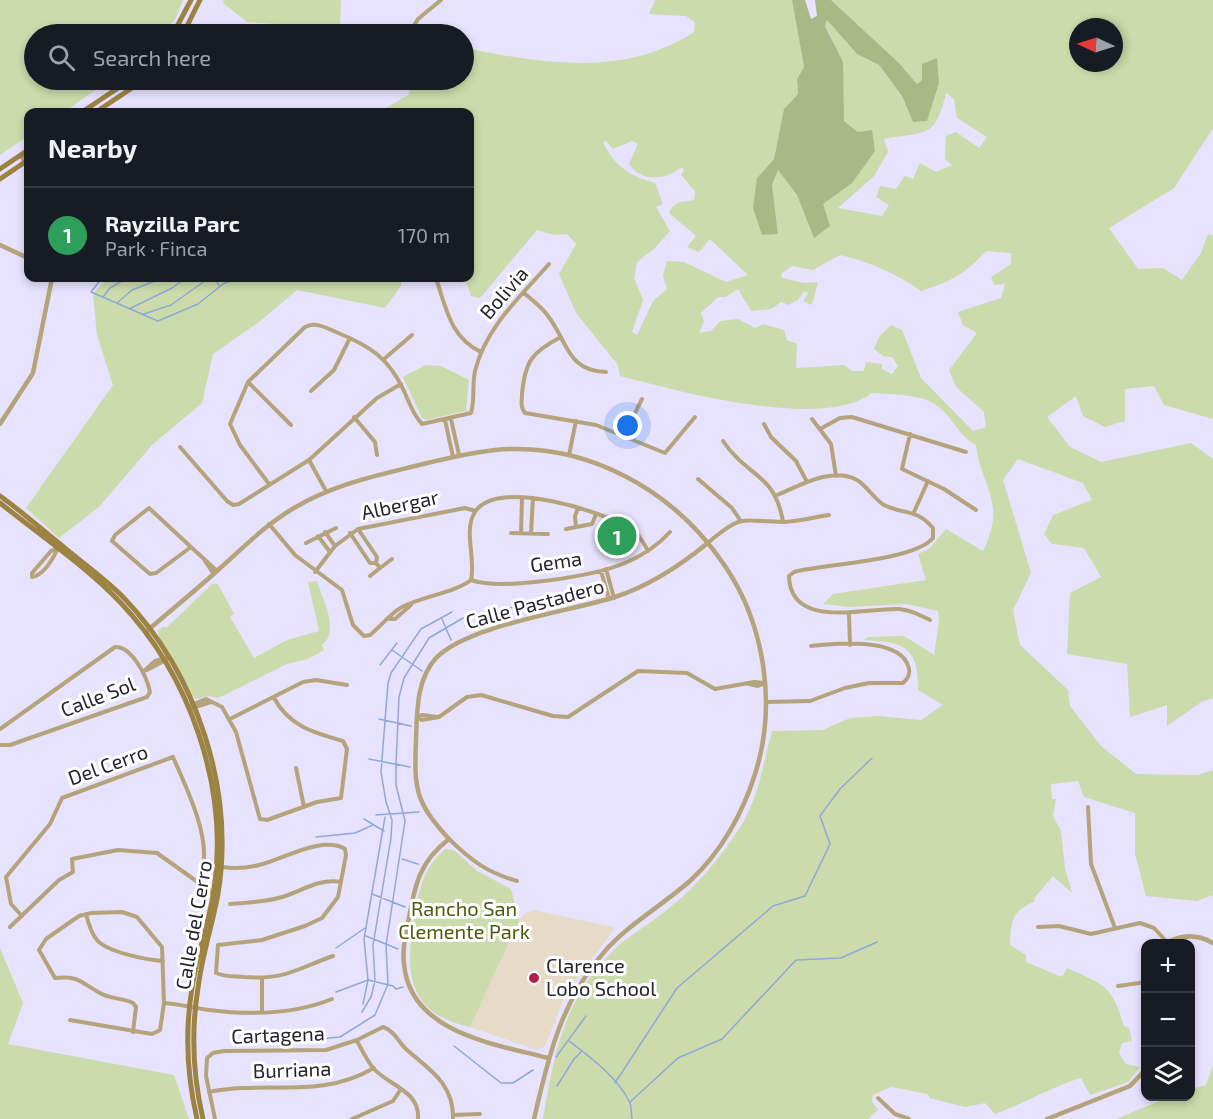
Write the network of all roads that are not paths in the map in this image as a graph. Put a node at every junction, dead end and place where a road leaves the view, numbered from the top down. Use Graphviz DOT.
graph roads {
  1 [pos="191,0"];
  2 [pos="200,0"];
  3 [pos="441,0"];
  4 [pos="178,24"];
  5 [pos="188,24"];
  6 [pos="415,24"];
  7 [pos="115,90"];
  8 [pos="129,90"];
  9 [pos="88,108"];
  10 [pos="102,108"];
  11 [pos="24,153"];
  12 [pos="21,155"];
  13 [pos="24,159"];
  14 [pos="24,165"];
  15 [pos="0,169"];
  16 [pos="0,179"];
  17 [pos="0,245"];
  18 [pos="24,256"];
  19 [pos="549,264"];
  20 [pos="51,282"];
  21 [pos="437,282"];
  22 [pos="524,293"];
  23 [pos="412,335"];
  24 [pos="561,337"];
  25 [pos="350,338"];
  26 [pos="481,352"];
  27 [pos="384,359"];
  28 [pos="606,372"];
  29 [pos="248,382"];
  30 [pos="401,384"];
  31 [pos="311,391"];
  32 [pos="642,399"];
  33 [pos="354,417"];
  34 [pos="695,417"];
  35 [pos="448,419"];
  36 [pos="812,419"];
  37 [pos="576,421"];
  38 [pos="0,424"];
  39 [pos="764,424"];
  40 [pos="291,425"];
  41 [pos="820,429"];
  42 [pos="910,434"];
  43 [pos="623,437"];
  44 [pos="723,441"];
  45 [pos="180,447"];
  46 [pos="966,452"];
  47 [pos="377,455"];
  48 [pos="568,455"];
  49 [pos="456,456"];
  50 [pos="309,460"];
  51 [pos="836,476"];
  52 [pos="699,479"];
  53 [pos="928,481"];
  54 [pos="807,482"];
  55 [pos="269,483"];
  56 [pos="326,491"];
  57 [pos="777,495"];
  58 [pos="0,496"];
  59 [pos="522,498"];
  60 [pos="533,498"];
  61 [pos="0,503"];
  62 [pos="578,508"];
  63 [pos="976,510"];
  64 [pos="475,511"];
  65 [pos="914,512"];
  66 [pos="596,514"];
  67 [pos="828,515"];
  68 [pos="740,520"];
  69 [pos="783,522"];
  70 [pos="269,524"];
  71 [pos="576,527"];
  72 [pos="336,528"];
  73 [pos="358,529"];
  74 [pos="566,529"];
  75 [pos="326,532"];
  76 [pos="670,532"];
  77 [pos="350,533"];
  78 [pos="511,533"];
  79 [pos="521,533"];
  80 [pos="531,533"];
  81 [pos="548,534"];
  82 [pos="318,536"];
  83 [pos="709,542"];
  84 [pos="306,543"];
  85 [pos="335,546"];
  86 [pos="59,547"];
  87 [pos="191,547"];
  88 [pos="648,551"];
  89 [pos="330,552"];
  90 [pos="392,559"];
  91 [pos="376,563"];
  92 [pos="380,568"];
  93 [pos="606,569"];
  94 [pos="601,571"];
  95 [pos="315,572"];
  96 [pos="215,573"];
  97 [pos="370,576"];
  98 [pos="471,580"];
  99 [pos="611,598"];
  100 [pos="849,614"];
  101 [pos="930,620"];
  102 [pos="148,630"];
  103 [pos="850,645"];
  104 [pos="811,646"];
  105 [pos="165,659"];
  106 [pos="145,671"];
  107 [pos="765,683"];
  108 [pos="347,685"];
  109 [pos="274,698"];
  110 [pos="766,702"];
  111 [pos="192,706"];
  112 [pos="417,717"];
  113 [pos="230,719"];
  114 [pos="0,729"];
  115 [pos="0,745"];
  116 [pos="296,768"];
  117 [pos="304,807"];
  118 [pos="1088,807"];
  119 [pos="449,839"];
  120 [pos="219,867"];
  121 [pos="517,881"];
  122 [pos="341,882"];
  123 [pos="197,883"];
  124 [pos="215,894"];
  125 [pos="230,904"];
  126 [pos="86,914"];
  127 [pos="22,916"];
  128 [pos="10,927"];
  129 [pos="1038,927"];
  130 [pos="1115,928"];
  131 [pos="1163,939"];
  132 [pos="1179,939"];
  133 [pos="1213,943"];
  134 [pos="333,956"];
  135 [pos="164,961"];
  136 [pos="262,978"];
  137 [pos="1141,983"];
  138 [pos="1118,986"];
  139 [pos="332,999"];
  140 [pos="164,1004"];
  141 [pos="192,1007"];
  142 [pos="262,1011"];
  143 [pos="70,1020"];
  144 [pos="133,1032"];
  145 [pos="357,1041"];
  146 [pos="548,1058"];
  147 [pos="374,1068"];
  148 [pos="1141,1074"];
  149 [pos="401,1089"];
  150 [pos="209,1092"];
  151 [pos="878,1098"];
  152 [pos="480,1114"];
  153 [pos="453,1117"];
  154 [pos="197,1119"];
  155 [pos="203,1119"];
  156 [pos="215,1119"];
  157 [pos="352,1119"];
  158 [pos="418,1119"];
  159 [pos="534,1119"];
  160 [pos="909,1119"];
  161 [pos="1047,1119"];
  1 -- 4 [label="main road"];
  2 -- 5 [label="main road"];
  3 -- 6 [label="street"];
  7 -- 9 [label="main road"];
  8 -- 10 [label="main road"];
  11 -- 12 [label="main road"];
  12 -- 13 [label="street"];
  12 -- 15 [label="main road"];
  14 -- 16 [label="main road"];
  17 -- 18 [label="street"];
  19 -- 22 [label="street, Bolivia"];
  20 -- 38 [label="street"];
  21 -- 26 [label="street"];
  22 -- 24 [label="street"];
  22 -- 26 [label="street, Bolivia"];
  23 -- 27 [label="street"];
  24 -- 28 [label="street"];
  24 -- 37 [label="street"];
  25 -- 27 [label="street"];
  25 -- 29 [label="street"];
  25 -- 31 [label="street"];
  26 -- 35 [label="street, Bolivia"];
  27 -- 30 [label="street"];
  29 -- 40 [label="street"];
  29 -- 55 [label="street"];
  30 -- 33 [label="street"];
  30 -- 35 [label="street"];
  32 -- 43 [label="street"];
  33 -- 47 [label="street"];
  33 -- 50 [label="street"];
  34 -- 43 [label="street"];
  35 -- 49 [label="street"];
  36 -- 41 [label="street"];
  37 -- 43 [label="street"];
  37 -- 48 [label="street"];
  39 -- 54 [label="street"];
  41 -- 42 [label="street"];
  41 -- 51 [label="street"];
  42 -- 46 [label="street"];
  42 -- 53 [label="street"];
  44 -- 57 [label="street"];
  45 -- 55 [label="street"];
  48 -- 49 [label="street"];
  48 -- 83 [label="street"];
  49 -- 56 [label="street"];
  50 -- 55 [label="street"];
  50 -- 56 [label="street"];
  51 -- 54 [label="street"];
  51 -- 65 [label="street"];
  52 -- 68 [label="street"];
  53 -- 63 [label="street"];
  53 -- 65 [label="street"];
  54 -- 57 [label="street"];
  56 -- 70 [label="street"];
  57 -- 69 [label="street"];
  58 -- 86 [label="main road, Calle del Cerro"];
  59 -- 60 [label="street"];
  59 -- 64 [label="street"];
  59 -- 79 [label="street"];
  60 -- 62 [label="street"];
  60 -- 80 [label="street"];
  61 -- 86 [label="main road, Calle del Cerro"];
  62 -- 66 [label="street"];
  62 -- 71 [label="street"];
  64 -- 73 [label="street, Albergar"];
  64 -- 98 [label="street"];
  65 -- 100 [label="street"];
  66 -- 71 [label="street"];
  66 -- 88 [label="street"];
  67 -- 69 [label="street"];
  68 -- 69 [label="street"];
  68 -- 83 [label="street, Calle Pastadero"];
  70 -- 95 [label="street"];
  70 -- 96 [label="street"];
  71 -- 74 [label="street"];
  72 -- 75 [label="street, Albergar"];
  73 -- 77 [label="street, Albergar"];
  73 -- 91 [label="street"];
  75 -- 82 [label="street, Albergar"];
  75 -- 85 [label="street"];
  76 -- 88 [label="street, Gema"];
  77 -- 85 [label="street, Albergar"];
  77 -- 91 [label="street"];
  78 -- 79 [label="street"];
  79 -- 80 [label="street"];
  80 -- 81 [label="street"];
  82 -- 84 [label="street, Albergar"];
  82 -- 89 [label="street"];
  83 -- 99 [label="street, Calle Pastadero"];
  83 -- 107 [label="street"];
  85 -- 89 [label="street, Albergar"];
  86 -- 86 [label="street"];
  86 -- 102 [label="main road, Calle del Cerro"];
  87 -- 87 [label="street"];
  87 -- 96 [label="street"];
  88 -- 93 [label="street, Gema"];
  89 -- 95 [label="street, Albergar"];
  90 -- 92 [label="street"];
  91 -- 92 [label="street"];
  92 -- 97 [label="street"];
  93 -- 94 [label="street, Gema"];
  93 -- 99 [label="street"];
  94 -- 98 [label="street, Gema"];
  94 -- 99 [label="street"];
  95 -- 98 [label="street"];
  96 -- 102 [label="street"];
  99 -- 112 [label="street, Calle Pastadero"];
  100 -- 101 [label="street"];
  100 -- 103 [label="street"];
  102 -- 105 [label="main road, Calle del Cerro"];
  103 -- 104 [label="street"];
  103 -- 110 [label="street"];
  105 -- 106 [label="street"];
  105 -- 111 [label="main road, Calle del Cerro"];
  106 -- 114 [label="street, Calle Sol"];
  106 -- 115 [label="street, Calle Sol"];
  107 -- 110 [label="street"];
  107 -- 112 [label="street"];
  108 -- 109 [label="street"];
  109 -- 113 [label="street"];
  109 -- 117 [label="street"];
  110 -- 146 [label="street"];
  111 -- 113 [label="street"];
  111 -- 120 [label="main road, Calle del Cerro"];
  112 -- 119 [label="street, Calle Pastadero"];
  113 -- 117 [label="street"];
  116 -- 117 [label="street"];
  118 -- 130 [label="street"];
  119 -- 121 [label="street, Calle Pastadero"];
  119 -- 146 [label="street"];
  120 -- 122 [label="street"];
  120 -- 124 [label="main road, Calle del Cerro"];
  122 -- 125 [label="street"];
  122 -- 136 [label="street"];
  123 -- 124 [label="street"];
  123 -- 124 [label="street"];
  123 -- 127 [label="street"];
  123 -- 127 [label="street, Del Cerro"];
  124 -- 141 [label="main road, Calle del Cerro"];
  126 -- 135 [label="street"];
  126 -- 135 [label="street"];
  126 -- 144 [label="street"];
  127 -- 128 [label="street"];
  129 -- 130 [label="street"];
  130 -- 131 [label="street"];
  132 -- 133 [label="street"];
  134 -- 136 [label="street"];
  135 -- 140 [label="street"];
  136 -- 142 [label="street"];
  137 -- 138 [label="street"];
  139 -- 142 [label="street"];
  140 -- 141 [label="street"];
  140 -- 144 [label="street"];
  141 -- 142 [label="street"];
  141 -- 154 [label="main road, Calle del Cerro"];
  141 -- 155 [label="main road, Calle del Cerro"];
  143 -- 144 [label="street"];
  145 -- 147 [label="street"];
  145 -- 150 [label="street, Cartagena"];
  145 -- 153 [label="street, Cartagena"];
  146 -- 159 [label="street"];
  147 -- 149 [label="street"];
  147 -- 150 [label="street, Burriana"];
  148 -- 161 [label="street"];
  149 -- 157 [label="street"];
  149 -- 158 [label="street"];
  150 -- 156 [label="street"];
  151 -- 160 [label="street"];
  152 -- 153 [label="street"];
}
